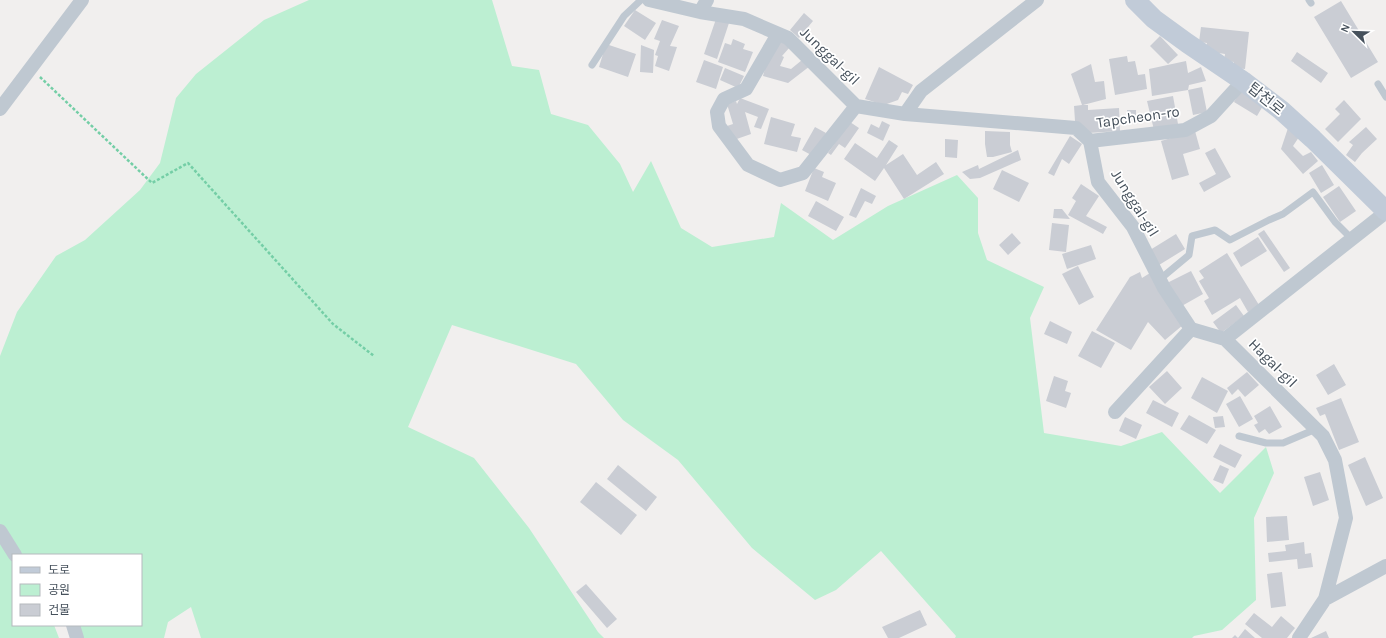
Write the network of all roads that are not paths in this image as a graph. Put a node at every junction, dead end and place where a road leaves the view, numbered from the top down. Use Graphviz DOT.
graph roads {
  1 [pos="82,0"];
  2 [pos="641,0"];
  3 [pos="649,0"];
  4 [pos="707,0"];
  5 [pos="1037,0"];
  6 [pos="1135,0"];
  7 [pos="700,12"];
  8 [pos="778,34"];
  9 [pos="592,65"];
  10 [pos="1243,80"];
  11 [pos="1378,84"];
  12 [pos="1386,97"];
  13 [pos="856,106"];
  14 [pos="0,109"];
  15 [pos="905,114"];
  16 [pos="1090,141"];
  17 [pos="1386,211"];
  18 [pos="1352,239"];
  19 [pos="1160,280"];
  20 [pos="1191,329"];
  21 [pos="1225,339"];
  22 [pos="1115,412"];
  23 [pos="1316,429"];
  24 [pos="1239,436"];
  25 [pos="0,530"];
  26 [pos="14,554"];
  27 [pos="1386,566"];
  28 [pos="1326,599"];
  29 [pos="73,626"];
  30 [pos="77,638"];
  31 [pos="1298,638"];
  1 -- 14 [label="street"];
  2 -- 9 [label="lane"];
  3 -- 7 [label="street, Junggal-gil"];
  4 -- 7 [label="street"];
  5 -- 15 [label="street"];
  6 -- 10 [label="main road, 탑천로"];
  7 -- 8 [label="street, Junggal-gil"];
  8 -- 13 [label="street, Junggal-gil"];
  8 -- 13 [label="street, Junggal-gil"];
  10 -- 16 [label="street, Tapcheon-ro"];
  10 -- 17 [label="main road, 탑천로"];
  11 -- 12 [label="lane"];
  13 -- 15 [label="street, Junggal-gil"];
  15 -- 16 [label="street, Junggal-gil"];
  16 -- 19 [label="street, Junggal-gil"];
  17 -- 18 [label="street, Hagal-gil"];
  18 -- 19 [label="lane"];
  18 -- 21 [label="street, Hagal-gil"];
  19 -- 20 [label="street, Junggal-gil"];
  20 -- 21 [label="street"];
  20 -- 22 [label="street"];
  21 -- 23 [label="street, Hagal-gil"];
  23 -- 24 [label="lane"];
  23 -- 28 [label="street, Hagal-gil"];
  25 -- 26 [label="street"];
  27 -- 28 [label="street"];
  28 -- 31 [label="street"];
  29 -- 30 [label="street"];
}
